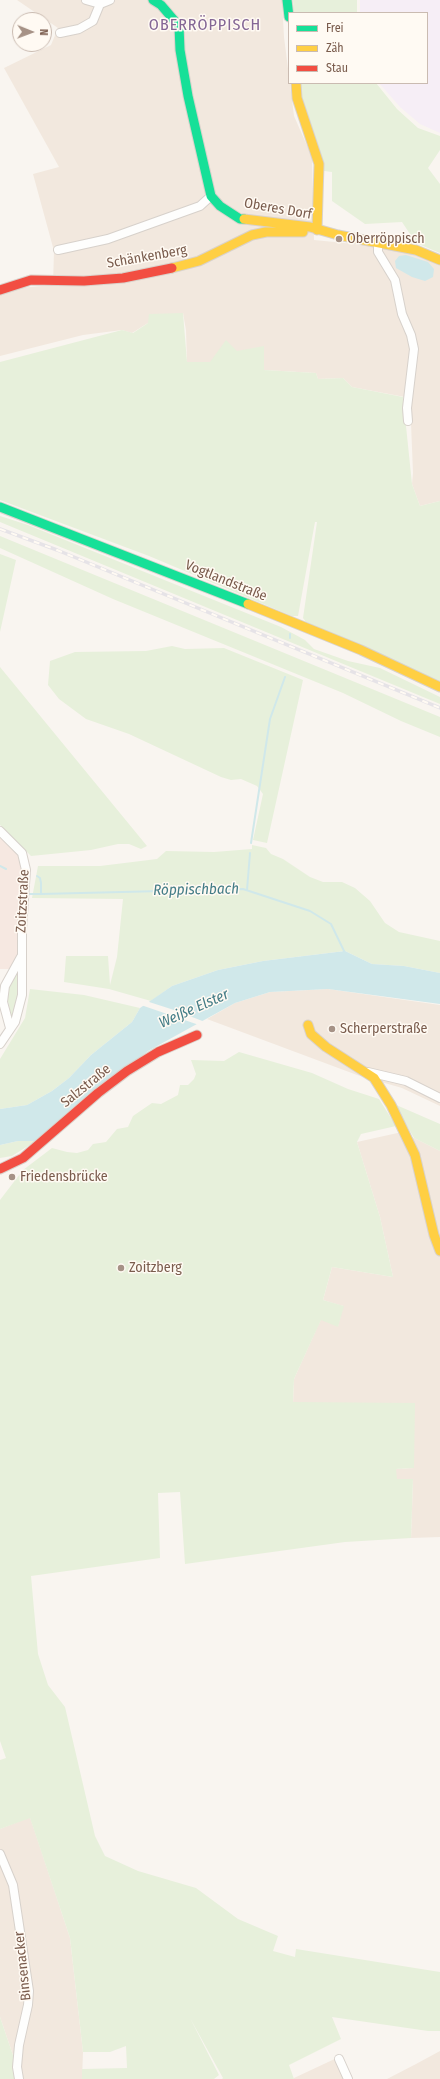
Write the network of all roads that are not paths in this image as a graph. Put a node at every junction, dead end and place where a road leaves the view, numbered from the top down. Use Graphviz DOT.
graph roads {
  1 [pos="86,0"];
  2 [pos="110,0"];
  3 [pos="153,0"];
  4 [pos="287,0"];
  5 [pos="100,4"];
  6 [pos="288,12"];
  7 [pos="60,33"];
  8 [pos="296,84"];
  9 [pos="211,196"];
  10 [pos="317,230"];
  11 [pos="378,243"];
  12 [pos="58,250"];
  13 [pos="440,260"];
  14 [pos="0,290"];
  15 [pos="408,421"];
  16 [pos="0,507"];
  17 [pos="440,687"];
  18 [pos="0,831"];
  19 [pos="21,956"];
  20 [pos="308,1025"];
  21 [pos="10,1028"];
  22 [pos="197,1035"];
  23 [pos="0,1044"];
  24 [pos="366,1072"];
  25 [pos="440,1098"];
  26 [pos="0,1169"];
  27 [pos="437,1234"];
  28 [pos="440,1251"];
  29 [pos="0,1854"];
  30 [pos="339,2059"];
  31 [pos="19,2079"];
  32 [pos="348,2079"];
  1 -- 5 [label="street"];
  2 -- 5 [label="street"];
  3 -- 9 [label="street"];
  4 -- 6 [label="street"];
  5 -- 7 [label="street"];
  8 -- 10 [label="street, Oberes Dorf"];
  9 -- 10 [label="street, Oberes Dorf"];
  9 -- 12 [label="street"];
  10 -- 11 [label="street"];
  10 -- 14 [label="street, Schänkenberg"];
  11 -- 13 [label="street"];
  11 -- 15 [label="street"];
  16 -- 17 [label="street, Vogtlandstraße"];
  18 -- 19 [label="street, Zoitzstraße"];
  19 -- 21 [label="street, Zoitzstraße"];
  19 -- 21 [label="street, Zoitzstraße"];
  20 -- 24 [label="street"];
  21 -- 23 [label="street, Zoitzstraße"];
  22 -- 26 [label="street, Salzstraße"];
  24 -- 25 [label="street"];
  24 -- 27 [label="street"];
  27 -- 28 [label="street"];
  29 -- 31 [label="street, Binsenacker"];
  30 -- 32 [label="street"];
}
